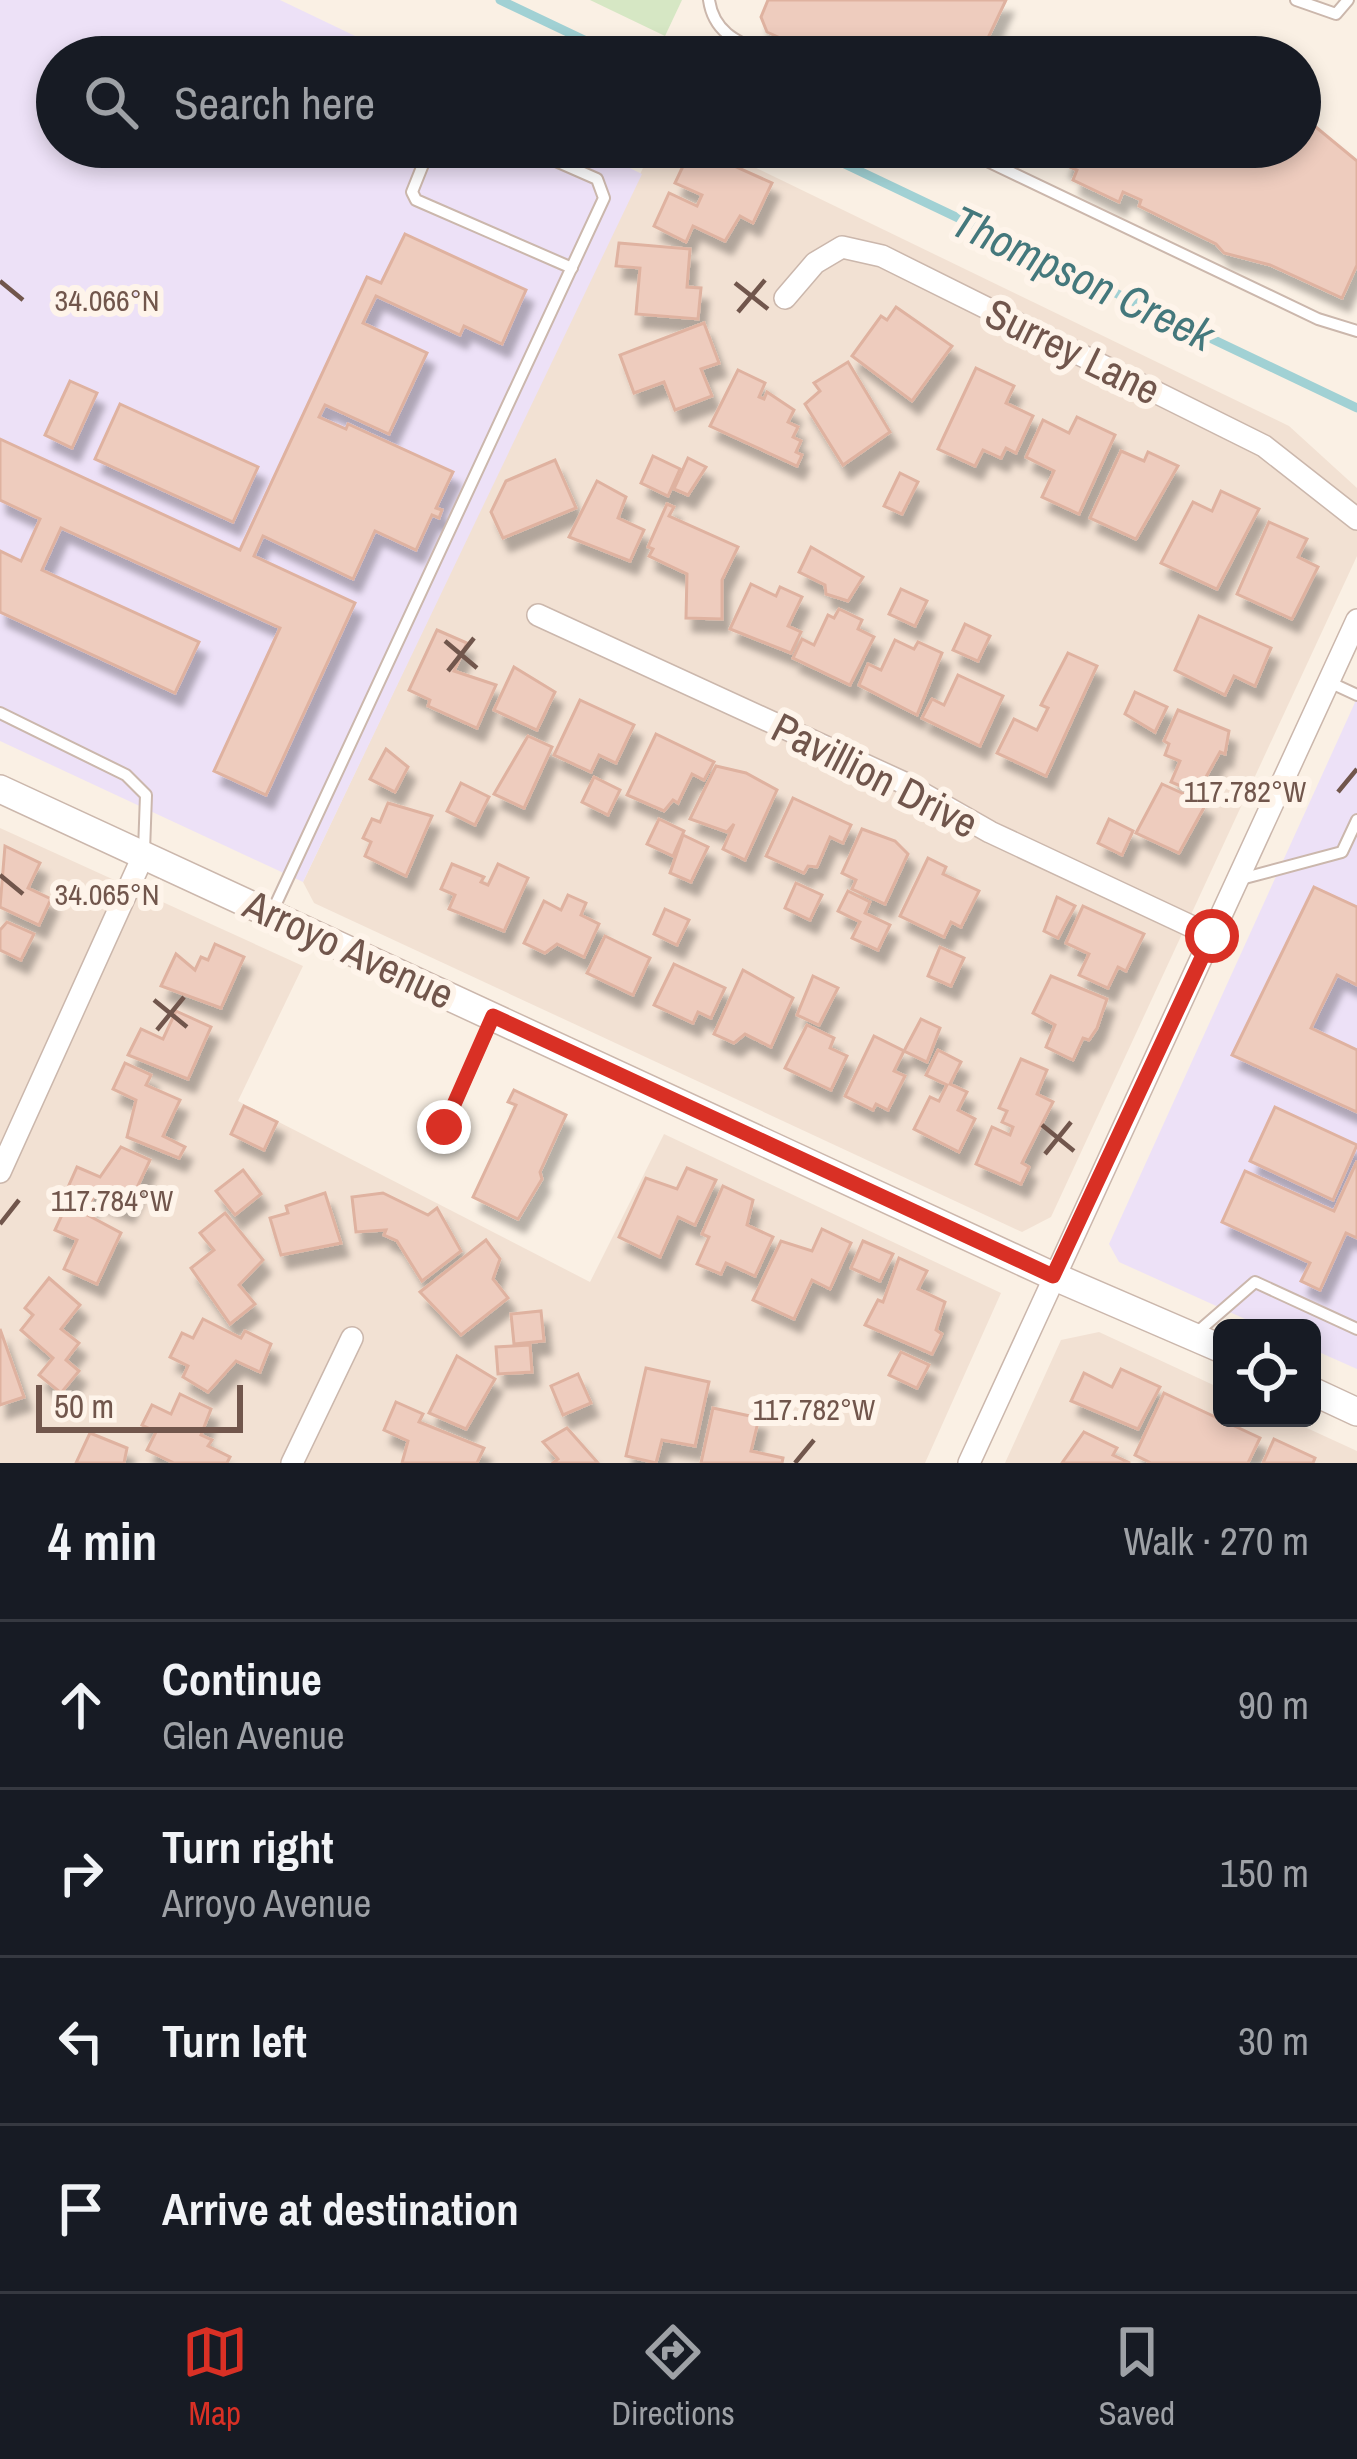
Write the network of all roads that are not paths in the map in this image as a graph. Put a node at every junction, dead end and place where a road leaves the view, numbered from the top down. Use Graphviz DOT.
graph roads {
  1 [pos="709,0"];
  2 [pos="1296,0"];
  3 [pos="1348,0"];
  4 [pos="729,36"];
  5 [pos="422,168"];
  6 [pos="572,168"];
  7 [pos="1002,168"];
  8 [pos="572,268"];
  9 [pos="785,298"];
  10 [pos="1357,331"];
  11 [pos="1357,519"];
  12 [pos="538,615"];
  13 [pos="1357,620"];
  14 [pos="1329,682"];
  15 [pos="1357,694"];
  16 [pos="0,712"];
  17 [pos="0,790"];
  18 [pos="1357,820"];
  19 [pos="144,854"];
  20 [pos="1238,879"];
  21 [pos="272,913"];
  22 [pos="1212,936"];
  23 [pos="493,1016"];
  24 [pos="444,1127"];
  25 [pos="0,1172"];
  26 [pos="1053,1276"];
  27 [pos="1357,1329"];
  28 [pos="1194,1335"];
  29 [pos="352,1338"];
  30 [pos="1213,1344"];
  31 [pos="1321,1394"];
  32 [pos="1357,1412"];
  33 [pos="292,1463"];
  34 [pos="969,1463"];
  1 -- 4 [label="lane"];
  2 -- 3 [label="lane"];
  5 -- 8 [label="lane"];
  6 -- 8 [label="lane"];
  7 -- 10 [label="lane"];
  8 -- 21 [label="lane"];
  9 -- 11 [label="street, Surrey Lane"];
  12 -- 22 [label="street, Pavillion Drive"];
  13 -- 14 [label="street"];
  14 -- 15 [label="lane"];
  14 -- 20 [label="street"];
  16 -- 19 [label="lane"];
  17 -- 19 [label="street, Arroyo Avenue"];
  18 -- 20 [label="lane"];
  19 -- 21 [label="street, Arroyo Avenue"];
  19 -- 25 [label="street"];
  20 -- 22 [label="street"];
  21 -- 23 [label="street, Arroyo Avenue"];
  22 -- 26 [label="street"];
  23 -- 24 [label="lane"];
  23 -- 26 [label="street, Arroyo Avenue"];
  26 -- 28 [label="street, Arroyo Avenue"];
  26 -- 34 [label="street"];
  27 -- 28 [label="lane"];
  28 -- 30 [label="street, Arroyo Avenue"];
  29 -- 33 [label="street"];
  31 -- 32 [label="street"];
}
